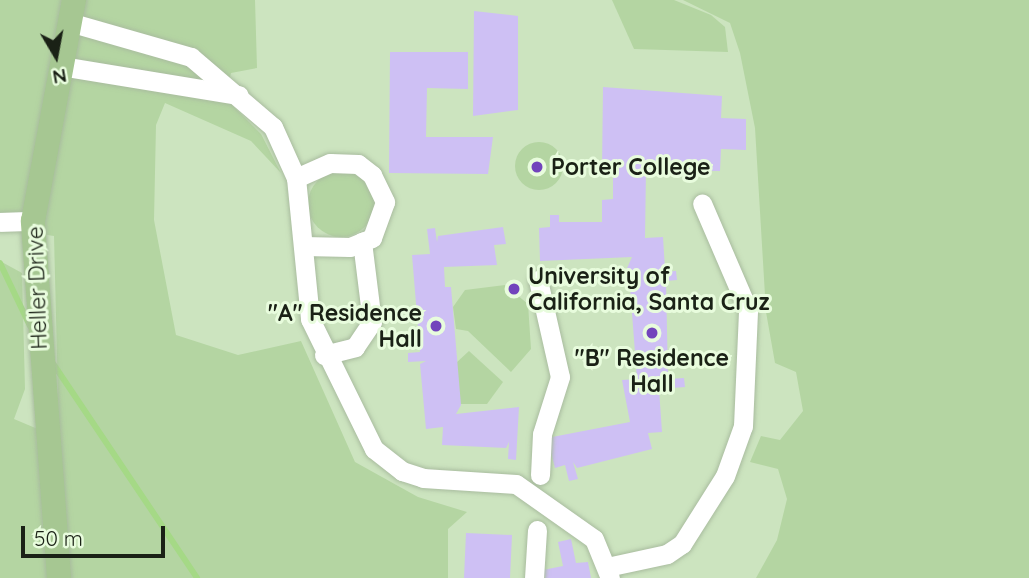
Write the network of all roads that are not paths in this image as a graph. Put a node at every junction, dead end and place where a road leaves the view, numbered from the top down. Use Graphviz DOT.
graph roads {
  1 [pos="72,11"];
  2 [pos="61,66"];
  3 [pos="239,95"];
  4 [pos="296,178"];
  5 [pos="702,203"];
  6 [pos="33,221"];
  7 [pos="1,222"];
  8 [pos="362,242"];
  9 [pos="303,247"];
  10 [pos="538,280"];
  11 [pos="324,355"];
  12 [pos="540,475"];
  13 [pos="537,530"];
  14 [pos="608,573"];
  15 [pos="59,578"];
  16 [pos="534,578"];
  1 -- 2 [label="main road, Heller Drive"];
  1 -- 3 [label="street"];
  2 -- 3 [label="street"];
  2 -- 6 [label="main road, Heller Drive"];
  3 -- 4 [label="street"];
  4 -- 8 [label="street"];
  4 -- 9 [label="street"];
  5 -- 14 [label="street"];
  6 -- 7 [label="street"];
  6 -- 15 [label="main road, Heller Drive"];
  8 -- 9 [label="street"];
  8 -- 11 [label="street"];
  9 -- 11 [label="street"];
  10 -- 12 [label="street"];
  11 -- 14 [label="street"];
  13 -- 16 [label="street"];
}
